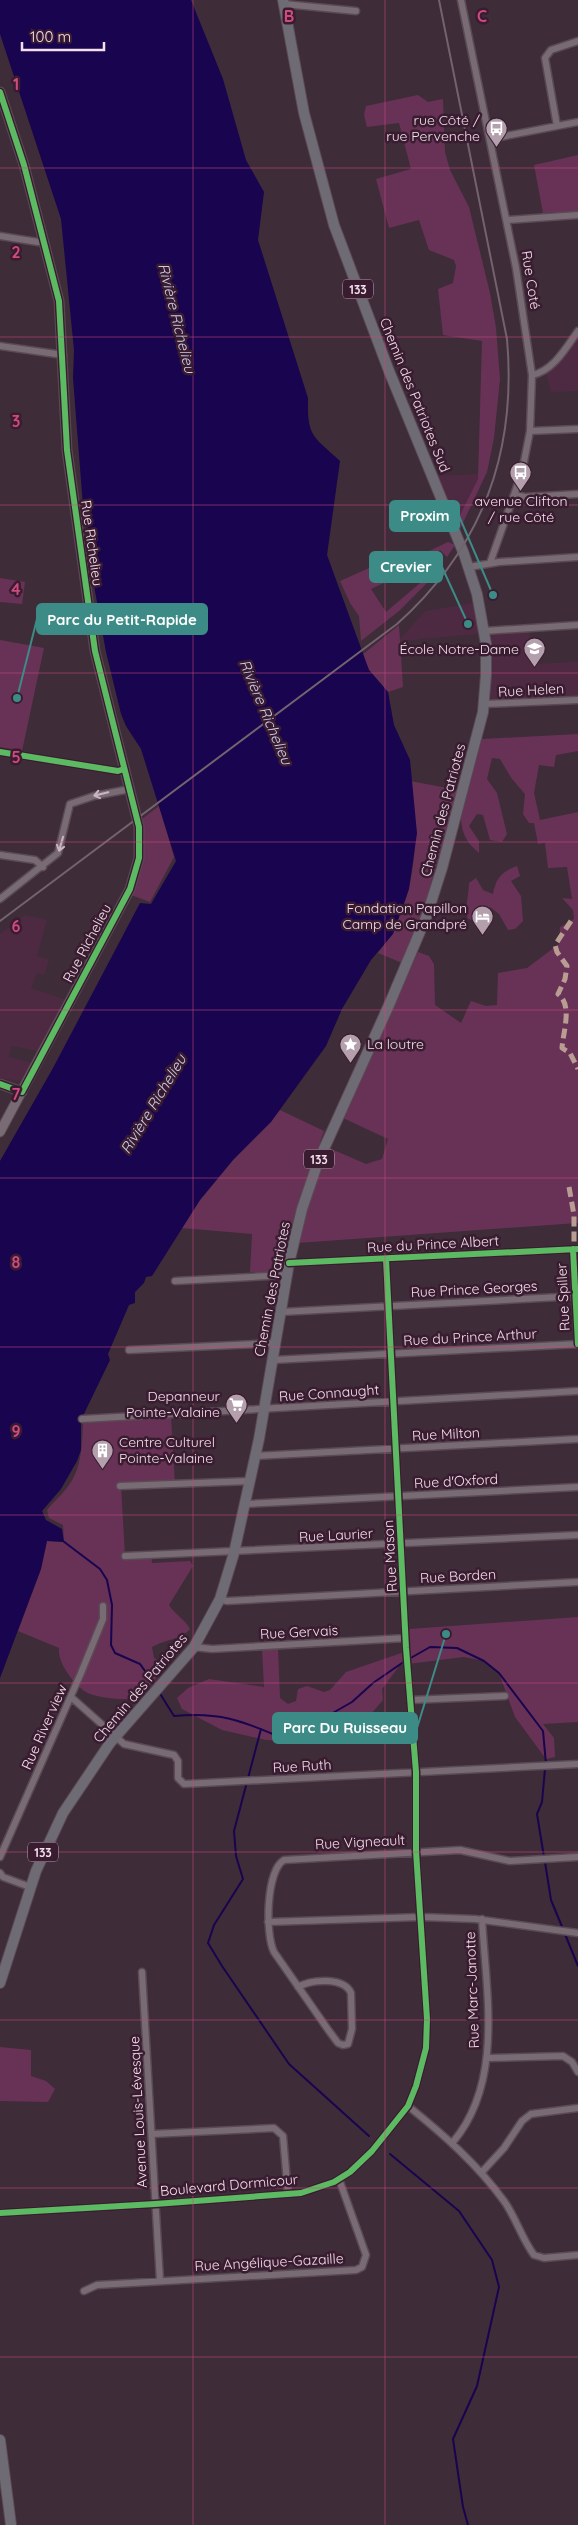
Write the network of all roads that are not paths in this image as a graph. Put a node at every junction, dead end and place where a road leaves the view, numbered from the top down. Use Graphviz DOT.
graph roads {
  1 [pos="462,0"];
  2 [pos="283,2"];
  3 [pos="356,11"];
  4 [pos="578,41"];
  5 [pos="0,92"];
  6 [pos="578,122"];
  7 [pos="557,126"];
  8 [pos="490,139"];
  9 [pos="578,215"];
  10 [pos="507,220"];
  11 [pos="0,236"];
  12 [pos="44,241"];
  13 [pos="578,331"];
  14 [pos="0,346"];
  15 [pos="63,355"];
  16 [pos="532,374"];
  17 [pos="578,429"];
  18 [pos="530,431"];
  19 [pos="578,494"];
  20 [pos="515,495"];
  21 [pos="578,557"];
  22 [pos="490,563"];
  23 [pos="469,567"];
  24 [pos="578,625"];
  25 [pos="484,631"];
  26 [pos="578,700"];
  27 [pos="484,704"];
  28 [pos="0,752"];
  29 [pos="124,769"];
  30 [pos="130,788"];
  31 [pos="0,855"];
  32 [pos="43,867"];
  33 [pos="0,899"];
  34 [pos="0,1084"];
  35 [pos="22,1092"];
  36 [pos="0,1132"];
  37 [pos="575,1249"];
  38 [pos="386,1259"];
  39 [pos="289,1263"];
  40 [pos="287,1275"];
  41 [pos="175,1281"];
  42 [pos="577,1296"];
  43 [pos="388,1306"];
  44 [pos="281,1312"];
  45 [pos="276,1343"];
  46 [pos="578,1344"];
  47 [pos="129,1350"];
  48 [pos="391,1354"];
  49 [pos="273,1360"];
  50 [pos="578,1392"];
  51 [pos="394,1401"];
  52 [pos="264,1410"];
  53 [pos="82,1418"];
  54 [pos="578,1439"];
  55 [pos="397,1449"];
  56 [pos="255,1456"];
  57 [pos="250,1481"];
  58 [pos="120,1486"];
  59 [pos="578,1487"];
  60 [pos="399,1496"];
  61 [pos="245,1504"];
  62 [pos="578,1535"];
  63 [pos="402,1544"];
  64 [pos="234,1553"];
  65 [pos="125,1556"];
  66 [pos="578,1582"];
  67 [pos="404,1591"];
  68 [pos="220,1599"];
  69 [pos="103,1606"];
  70 [pos="406,1641"];
  71 [pos="194,1646"];
  72 [pos="505,1696"];
  73 [pos="71,1697"];
  74 [pos="410,1700"];
  75 [pos="116,1736"];
  76 [pos="578,1764"];
  77 [pos="416,1772"];
  78 [pos="416,1851"];
  79 [pos="0,1857"];
  80 [pos="578,1857"];
  81 [pos="0,1873"];
  82 [pos="30,1888"];
  83 [pos="421,1917"];
  84 [pos="482,1919"];
  85 [pos="268,1922"];
  86 [pos="578,1933"];
  87 [pos="142,1972"];
  88 [pos="0,1983"];
  89 [pos="298,1987"];
  90 [pos="487,2058"];
  91 [pos="578,2072"];
  92 [pos="408,2106"];
  93 [pos="578,2108"];
  94 [pos="152,2134"];
  95 [pos="453,2142"];
  96 [pos="481,2173"];
  97 [pos="339,2179"];
  98 [pos="288,2194"];
  99 [pos="156,2204"];
  100 [pos="0,2213"];
  101 [pos="578,2255"];
  102 [pos="160,2281"];
  103 [pos="84,2290"];
  104 [pos="0,2440"];
  105 [pos="11,2525"];
  1 -- 8 [label="street, Rue Coté"];
  2 -- 3 [label="street"];
  2 -- 23 [label="main road, Chemin des Patriotes Sud / 133"];
  4 -- 7 [label="street"];
  5 -- 12 [label="main road, Rue Richelieu"];
  6 -- 7 [label="street"];
  7 -- 8 [label="street"];
  8 -- 10 [label="street, Rue Coté"];
  9 -- 10 [label="street"];
  10 -- 16 [label="street, Rue Coté"];
  11 -- 12 [label="street"];
  12 -- 15 [label="main road, Rue Richelieu"];
  13 -- 16 [label="street"];
  14 -- 15 [label="street"];
  15 -- 29 [label="main road, Rue Richelieu"];
  16 -- 18 [label="street, Rue Coté"];
  17 -- 18 [label="street"];
  18 -- 20 [label="street, Rue Coté"];
  19 -- 20 [label="street"];
  20 -- 22 [label="street, Rue Coté"];
  21 -- 22 [label="street"];
  22 -- 23 [label="street"];
  23 -- 25 [label="main road, Chemin des Patriotes / 133"];
  24 -- 25 [label="street"];
  25 -- 27 [label="main road, Chemin des Patriotes / 133"];
  26 -- 27 [label="street, Rue Helen"];
  27 -- 39 [label="main road, Chemin des Patriotes / 133"];
  28 -- 29 [label="street"];
  29 -- 30 [label="main road, Rue Richelieu"];
  30 -- 32 [label="street, one-way"];
  30 -- 35 [label="main road, Rue Richelieu"];
  31 -- 32 [label="street"];
  32 -- 33 [label="street"];
  34 -- 35 [label="main road"];
  35 -- 36 [label="main road, Rue Richelieu"];
  37 -- 38 [label="street, Rue du Prince Albert"];
  37 -- 42 [label="street, Rue Spiller"];
  38 -- 39 [label="street, Rue du Prince Albert"];
  38 -- 43 [label="street, Rue Mason"];
  39 -- 40 [label="main road, Chemin des Patriotes / 133"];
  40 -- 41 [label="street"];
  40 -- 44 [label="main road, Chemin des Patriotes / 133"];
  42 -- 43 [label="street, Rue Prince Georges"];
  42 -- 46 [label="street, Rue Spiller"];
  43 -- 44 [label="street, Rue Prince Georges"];
  43 -- 48 [label="street, Rue Mason"];
  44 -- 45 [label="main road, Chemin des Patriotes / 133"];
  45 -- 47 [label="street"];
  45 -- 49 [label="main road, Chemin des Patriotes / 133"];
  46 -- 48 [label="street, Rue du Prince Arthur"];
  48 -- 49 [label="street, Rue du Prince Arthur"];
  48 -- 51 [label="street, Rue Mason"];
  49 -- 52 [label="main road, Chemin des Patriotes / 133"];
  50 -- 51 [label="street, Rue Connaught"];
  51 -- 52 [label="street, Rue Connaught"];
  51 -- 55 [label="street, Rue Mason"];
  52 -- 53 [label="street, Rue Connaught"];
  52 -- 56 [label="main road, Chemin des Patriotes / 133"];
  54 -- 55 [label="street, Rue Milton"];
  55 -- 56 [label="street, Rue Milton"];
  55 -- 60 [label="street, Rue Mason"];
  56 -- 57 [label="main road, Chemin des Patriotes / 133"];
  57 -- 58 [label="street"];
  57 -- 61 [label="main road, Chemin des Patriotes / 133"];
  59 -- 60 [label="street, Rue d'Oxford"];
  60 -- 61 [label="street, Rue d'Oxford"];
  60 -- 63 [label="street, Rue Mason"];
  61 -- 64 [label="main road, Chemin des Patriotes / 133"];
  62 -- 63 [label="street, Rue Laurier"];
  63 -- 64 [label="street, Rue Laurier"];
  63 -- 67 [label="street, Rue Mason"];
  64 -- 65 [label="street, Rue Laurier"];
  64 -- 68 [label="main road, Chemin des Patriotes / 133"];
  66 -- 67 [label="street, Rue Borden"];
  67 -- 68 [label="street, Rue Borden"];
  67 -- 70 [label="street, Rue Mason"];
  68 -- 71 [label="main road, Chemin des Patriotes / 133"];
  69 -- 73 [label="street, Rue Riverview"];
  70 -- 71 [label="street, Rue Gervais"];
  70 -- 74 [label="street, Rue Mason"];
  71 -- 75 [label="main road, Chemin des Patriotes / 133"];
  72 -- 74 [label="street"];
  73 -- 75 [label="street, Rue Ruth"];
  73 -- 79 [label="street, Rue Riverview"];
  74 -- 77 [label="street, Rue Mason"];
  75 -- 77 [label="street, Rue Ruth"];
  75 -- 82 [label="main road, Chemin des Patriotes / 133"];
  76 -- 77 [label="street, Rue Ruth"];
  77 -- 78 [label="street, Rue Mason"];
  78 -- 80 [label="street, Rue Vigneault"];
  78 -- 83 [label="street, Boulevard Dormicour"];
  78 -- 85 [label="street, Rue Vigneault"];
  81 -- 82 [label="street"];
  82 -- 88 [label="main road, Chemin des Patriotes / 133"];
  83 -- 84 [label="street"];
  83 -- 85 [label="street"];
  83 -- 92 [label="street, Boulevard Dormicour"];
  84 -- 86 [label="street"];
  84 -- 90 [label="street, Rue Marc-Janotte"];
  85 -- 89 [label="street, Rue Vigneault"];
  87 -- 94 [label="street, Avenue Louis-Lévesque"];
  89 -- 89 [label="street, Rue Vigneault"];
  90 -- 91 [label="street"];
  90 -- 95 [label="street, Rue Marc-Janotte"];
  92 -- 95 [label="street"];
  92 -- 97 [label="street, Boulevard Dormicour"];
  93 -- 96 [label="street"];
  94 -- 98 [label="street"];
  94 -- 99 [label="street, Avenue Louis-Lévesque"];
  95 -- 96 [label="street"];
  96 -- 101 [label="street"];
  97 -- 98 [label="street, Boulevard Dormicour"];
  97 -- 102 [label="street, Rue Angélique-Gazaille"];
  98 -- 99 [label="street, Boulevard Dormicour"];
  99 -- 100 [label="street, Boulevard Dormicour"];
  99 -- 102 [label="street, Avenue Louis-Lévesque"];
  102 -- 103 [label="street, Rue Angélique-Gazaille"];
  104 -- 105 [label="main road"];
}
